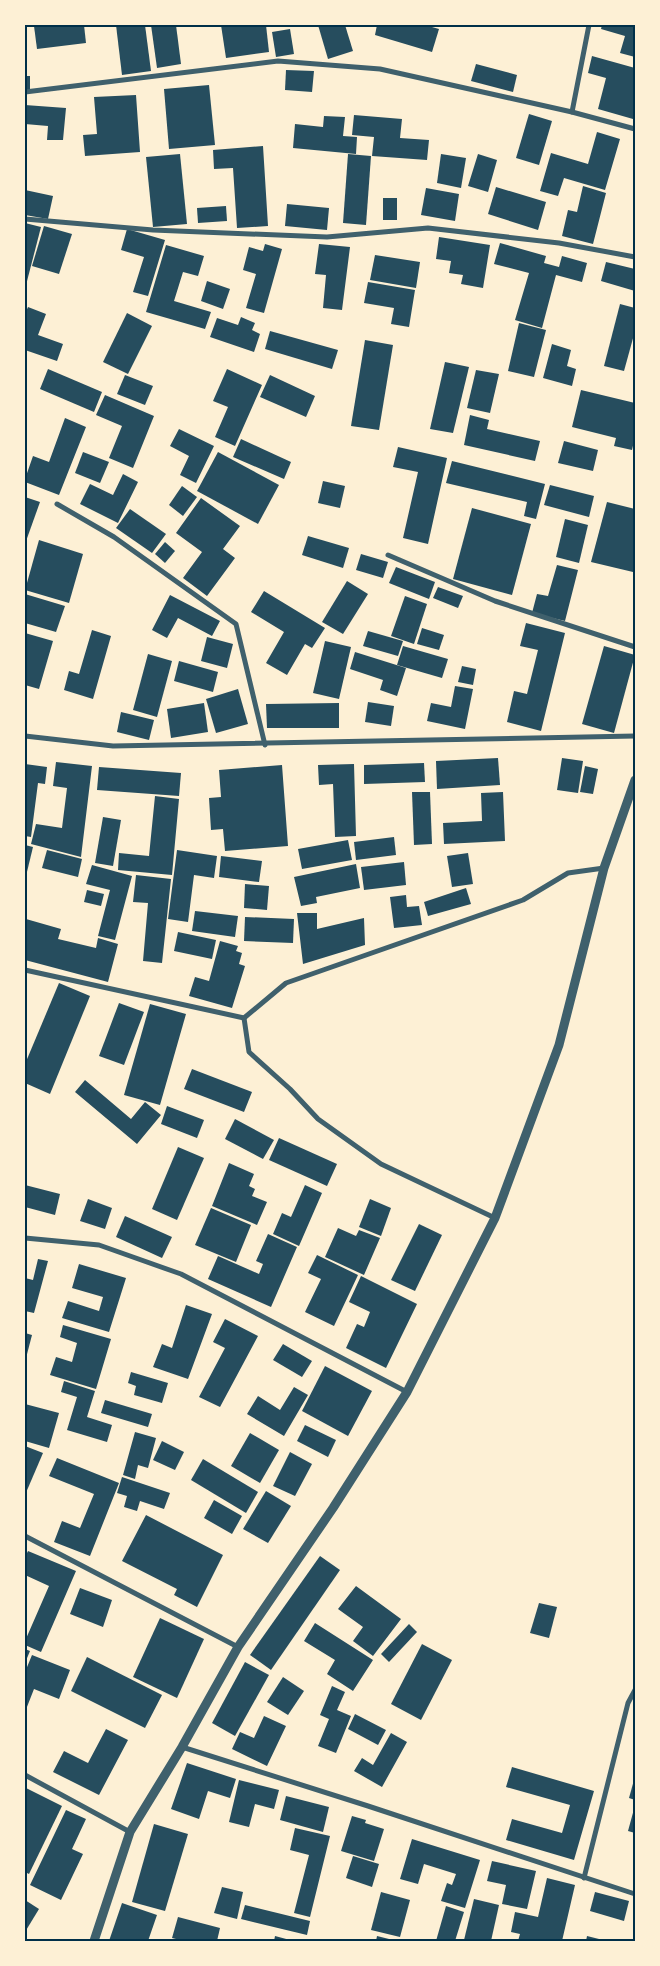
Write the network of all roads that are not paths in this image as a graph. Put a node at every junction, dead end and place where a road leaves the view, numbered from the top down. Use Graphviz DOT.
graph roads {
  1 [pos="590,25"];
  2 [pos="25,92"];
  3 [pos="572,112"];
  4 [pos="635,129"];
  5 [pos="25,219"];
  6 [pos="635,257"];
  7 [pos="57,504"];
  8 [pos="388,555"];
  9 [pos="635,647"];
  10 [pos="25,736"];
  11 [pos="635,736"];
  12 [pos="265,745"];
  13 [pos="635,780"];
  14 [pos="604,868"];
  15 [pos="25,970"];
  16 [pos="244,1018"];
  17 [pos="495,1218"];
  18 [pos="25,1238"];
  19 [pos="407,1392"];
  20 [pos="25,1536"];
  21 [pos="238,1647"];
  22 [pos="635,1690"];
  23 [pos="628,1703"];
  24 [pos="635,1705"];
  25 [pos="182,1747"];
  26 [pos="25,1775"];
  27 [pos="130,1832"];
  28 [pos="584,1878"];
  29 [pos="635,1894"];
  30 [pos="94,1941"];
  1 -- 3 [label="street"];
  2 -- 3 [label="street"];
  3 -- 4 [label="street"];
  5 -- 6 [label="street"];
  7 -- 12 [label="street"];
  8 -- 9 [label="street"];
  10 -- 12 [label="street"];
  11 -- 12 [label="street"];
  13 -- 14 [label="street"];
  14 -- 16 [label="street"];
  14 -- 17 [label="street"];
  15 -- 16 [label="street"];
  16 -- 17 [label="street"];
  17 -- 19 [label="street"];
  18 -- 19 [label="street"];
  19 -- 21 [label="street"];
  20 -- 21 [label="street"];
  21 -- 25 [label="street"];
  22 -- 23 [label="street"];
  23 -- 24 [label="street"];
  23 -- 28 [label="street"];
  25 -- 27 [label="street"];
  25 -- 28 [label="street"];
  26 -- 27 [label="street"];
  27 -- 30 [label="street"];
  28 -- 29 [label="street"];
}
